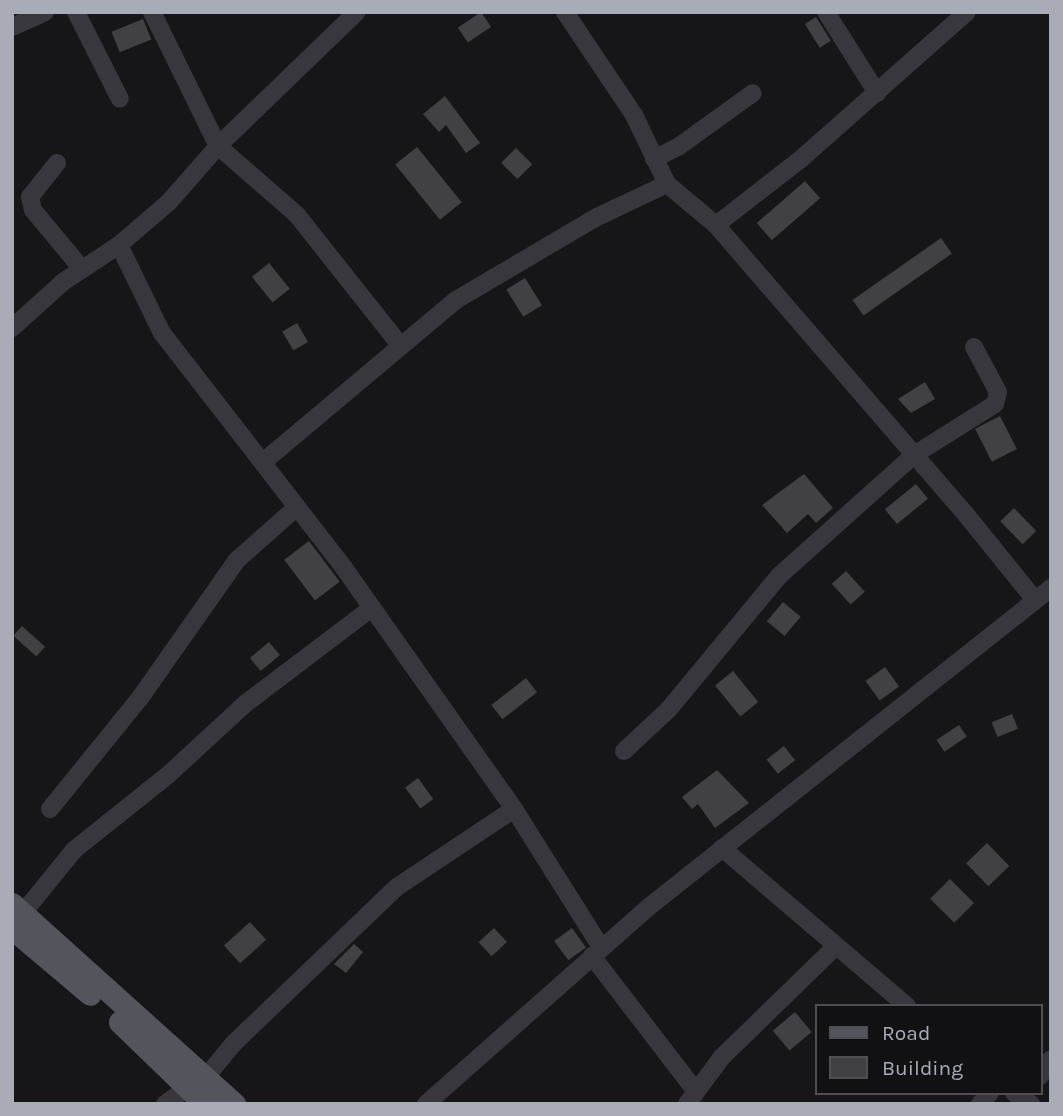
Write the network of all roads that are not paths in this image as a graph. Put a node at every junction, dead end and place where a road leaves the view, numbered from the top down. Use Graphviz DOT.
graph roads {
  1 [pos="45,12"];
  2 [pos="76,12"];
  3 [pos="152,12"];
  4 [pos="357,12"];
  5 [pos="565,12"];
  6 [pos="826,12"];
  7 [pos="967,12"];
  8 [pos="947,19"];
  9 [pos="12,27"];
  10 [pos="752,93"];
  11 [pos="877,93"];
  12 [pos="120,99"];
  13 [pos="218,146"];
  14 [pos="654,159"];
  15 [pos="57,163"];
  16 [pos="667,184"];
  17 [pos="716,225"];
  18 [pos="119,245"];
  19 [pos="82,270"];
  20 [pos="12,328"];
  21 [pos="400,345"];
  22 [pos="974,347"];
  23 [pos="914,455"];
  24 [pos="263,462"];
  25 [pos="297,507"];
  26 [pos="1051,588"];
  27 [pos="1035,600"];
  28 [pos="370,609"];
  29 [pos="624,751"];
  30 [pos="50,809"];
  31 [pos="514,809"];
  32 [pos="722,848"];
  33 [pos="16,915"];
  34 [pos="836,946"];
  35 [pos="596,952"];
  36 [pos="905,1004"];
  37 [pos="197,1082"];
  38 [pos="691,1097"];
  39 [pos="165,1104"];
  40 [pos="205,1104"];
  41 [pos="234,1104"];
  42 [pos="426,1104"];
  1 -- 9 [label="street"];
  2 -- 12 [label="street"];
  3 -- 13 [label="street"];
  4 -- 13 [label="street"];
  5 -- 14 [label="street"];
  6 -- 11 [label="street"];
  7 -- 8 [label="street"];
  8 -- 11 [label="street"];
  10 -- 14 [label="street"];
  11 -- 17 [label="street"];
  13 -- 18 [label="street"];
  13 -- 21 [label="street"];
  14 -- 16 [label="street"];
  15 -- 19 [label="street"];
  16 -- 17 [label="street"];
  16 -- 21 [label="street"];
  17 -- 23 [label="street"];
  18 -- 19 [label="street"];
  18 -- 24 [label="street"];
  19 -- 20 [label="street"];
  21 -- 24 [label="street"];
  22 -- 23 [label="street"];
  23 -- 27 [label="street"];
  23 -- 29 [label="street"];
  24 -- 25 [label="street"];
  25 -- 28 [label="street"];
  25 -- 30 [label="street"];
  26 -- 27 [label="street"];
  27 -- 32 [label="street"];
  28 -- 31 [label="street"];
  28 -- 33 [label="street"];
  31 -- 35 [label="street"];
  31 -- 37 [label="street"];
  32 -- 34 [label="street"];
  32 -- 35 [label="street"];
  33 -- 37 [label="main road"];
  34 -- 36 [label="street"];
  34 -- 38 [label="street"];
  35 -- 38 [label="street"];
  35 -- 42 [label="street"];
  37 -- 39 [label="street"];
  37 -- 40 [label="main road"];
  37 -- 41 [label="main road"];
}
